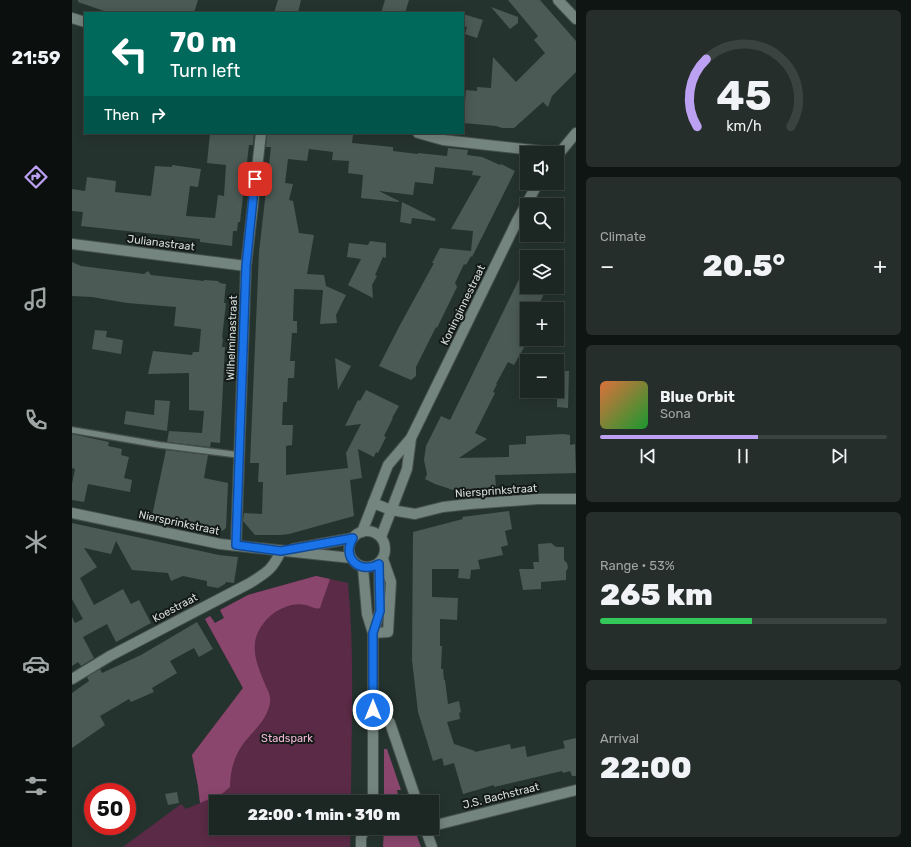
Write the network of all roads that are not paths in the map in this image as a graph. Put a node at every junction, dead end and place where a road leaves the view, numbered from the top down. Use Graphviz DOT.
graph roads {
  1 [pos="558,0"];
  2 [pos="72,18"];
  3 [pos="576,19"];
  4 [pos="84,22"];
  5 [pos="576,133"];
  6 [pos="261,134"];
  7 [pos="422,134"];
  8 [pos="564,146"];
  9 [pos="520,149"];
  10 [pos="534,190"];
  11 [pos="72,244"];
  12 [pos="246,266"];
  13 [pos="72,430"];
  14 [pos="411,438"];
  15 [pos="239,455"];
  16 [pos="576,499"];
  17 [pos="373,503"];
  18 [pos="391,510"];
  19 [pos="72,513"];
  20 [pos="362,532"];
  21 [pos="380,537"];
  22 [pos="353,538"];
  23 [pos="236,545"];
  24 [pos="281,551"];
  25 [pos="351,558"];
  26 [pos="381,562"];
  27 [pos="364,568"];
  28 [pos="373,633"];
  29 [pos="72,679"];
  30 [pos="373,710"];
  31 [pos="576,790"];
  32 [pos="373,795"];
  33 [pos="414,795"];
  34 [pos="439,824"];
  35 [pos="362,835"];
  36 [pos="368,835"];
  37 [pos="428,835"];
  38 [pos="361,847"];
  39 [pos="367,847"];
  40 [pos="432,847"];
  1 -- 3 [label="street"];
  2 -- 4 [label="street"];
  5 -- 8 [label="street"];
  6 -- 12 [label="street, Wilhelminastraat"];
  7 -- 9 [label="street"];
  10 -- 14 [label="street, Koninginnestraat"];
  11 -- 12 [label="street, Julianastraat"];
  12 -- 15 [label="street, Wilhelminastraat"];
  13 -- 15 [label="lane"];
  14 -- 17 [label="street, Koninginnestraat"];
  14 -- 18 [label="street, Koninginnestraat"];
  15 -- 23 [label="street, Wilhelminastraat"];
  16 -- 18 [label="street, Niersprinkstraat"];
  17 -- 18 [label="street, Niersprinkstraat"];
  17 -- 20 [label="street, Koninginnestraat"];
  18 -- 21 [label="street, Koninginnestraat"];
  19 -- 23 [label="street, Niersprinkstraat"];
  20 -- 21 [label="street"];
  20 -- 22 [label="street"];
  21 -- 26 [label="street"];
  22 -- 24 [label="street, Niersprinkstraat"];
  22 -- 25 [label="street"];
  23 -- 24 [label="street, Niersprinkstraat"];
  24 -- 25 [label="street, Niersprinkstraat"];
  24 -- 29 [label="street, Koestraat"];
  25 -- 27 [label="street"];
  26 -- 27 [label="street"];
  26 -- 28 [label="street"];
  27 -- 28 [label="street"];
  28 -- 30 [label="street"];
  30 -- 32 [label="street"];
  30 -- 33 [label="street"];
  31 -- 34 [label="street, J.S. Bachstraat"];
  35 -- 38 [label="street"];
  36 -- 39 [label="street"];
  37 -- 40 [label="street"];
}
